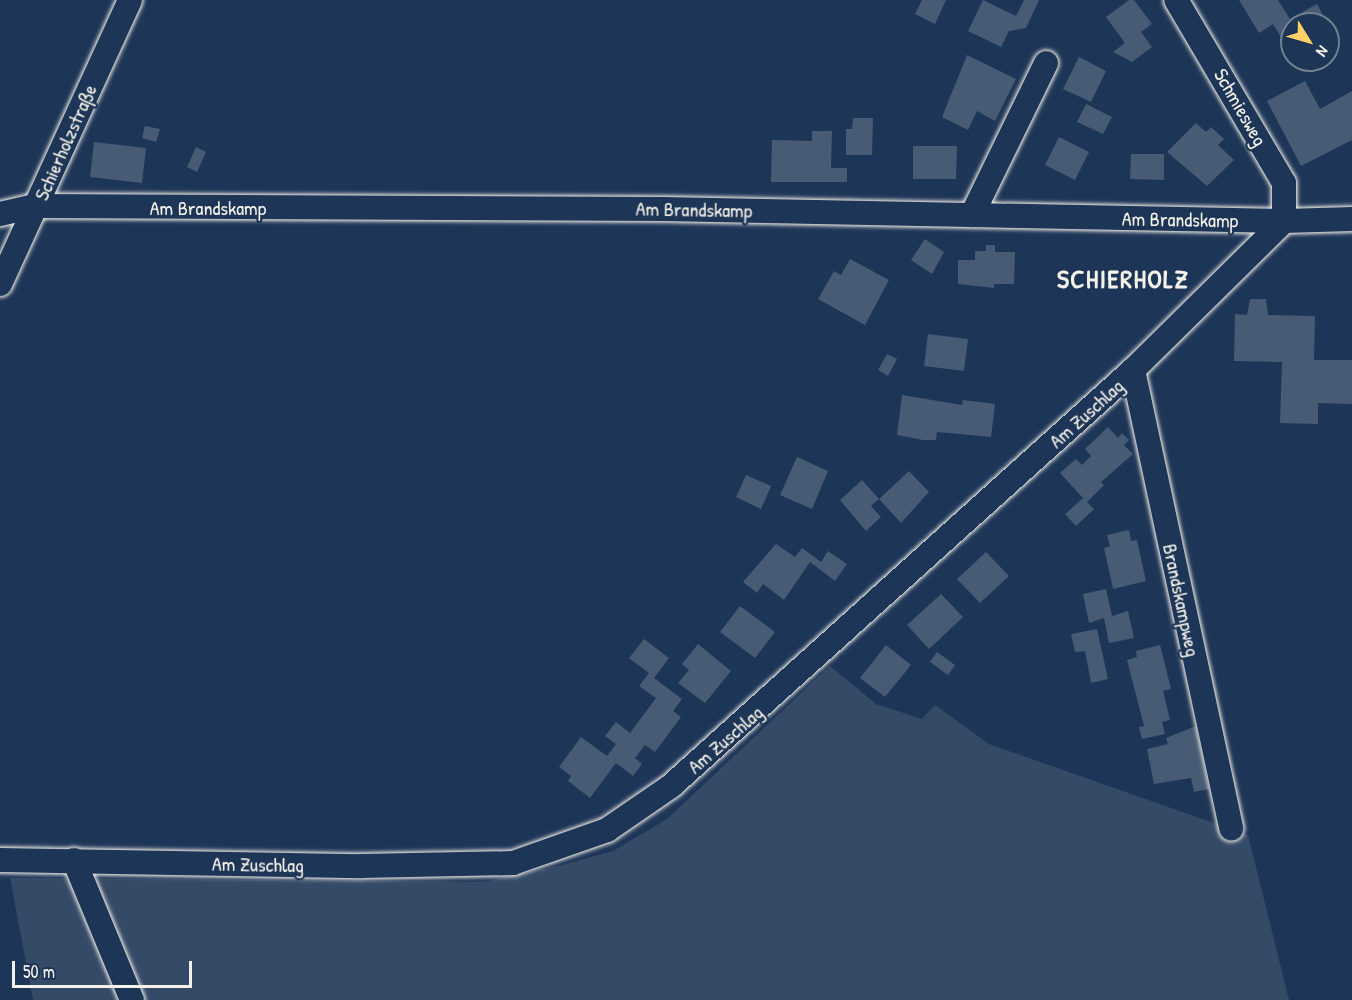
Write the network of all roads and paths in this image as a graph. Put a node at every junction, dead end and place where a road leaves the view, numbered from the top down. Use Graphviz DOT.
graph roads {
  1 [pos="130,0"];
  2 [pos="1176,0"];
  3 [pos="1046,63"];
  4 [pos="36,206"];
  5 [pos="0,214"];
  6 [pos="972,215"];
  7 [pos="1352,219"];
  8 [pos="1284,221"];
  9 [pos="0,284"];
  10 [pos="1133,370"];
  11 [pos="1231,829"];
  12 [pos="0,860"];
  13 [pos="74,860"];
  14 [pos="132,1000"];
  1 -- 4 [label="street, Schierholzstraße"];
  2 -- 8 [label="street, Schmiesweg"];
  3 -- 6 [label="street"];
  4 -- 5 [label="street, Am Brandskamp"];
  4 -- 6 [label="street, Am Brandskamp"];
  4 -- 9 [label="street, Schierholzstraße"];
  6 -- 8 [label="street, Am Brandskamp"];
  7 -- 8 [label="street, Am Brandskamp"];
  8 -- 10 [label="street, Am Zuschlag"];
  10 -- 11 [label="street, Brandskampweg"];
  10 -- 13 [label="street, Am Zuschlag"];
  12 -- 13 [label="street, Am Zuschlag"];
  13 -- 14 [label="street"];
}
